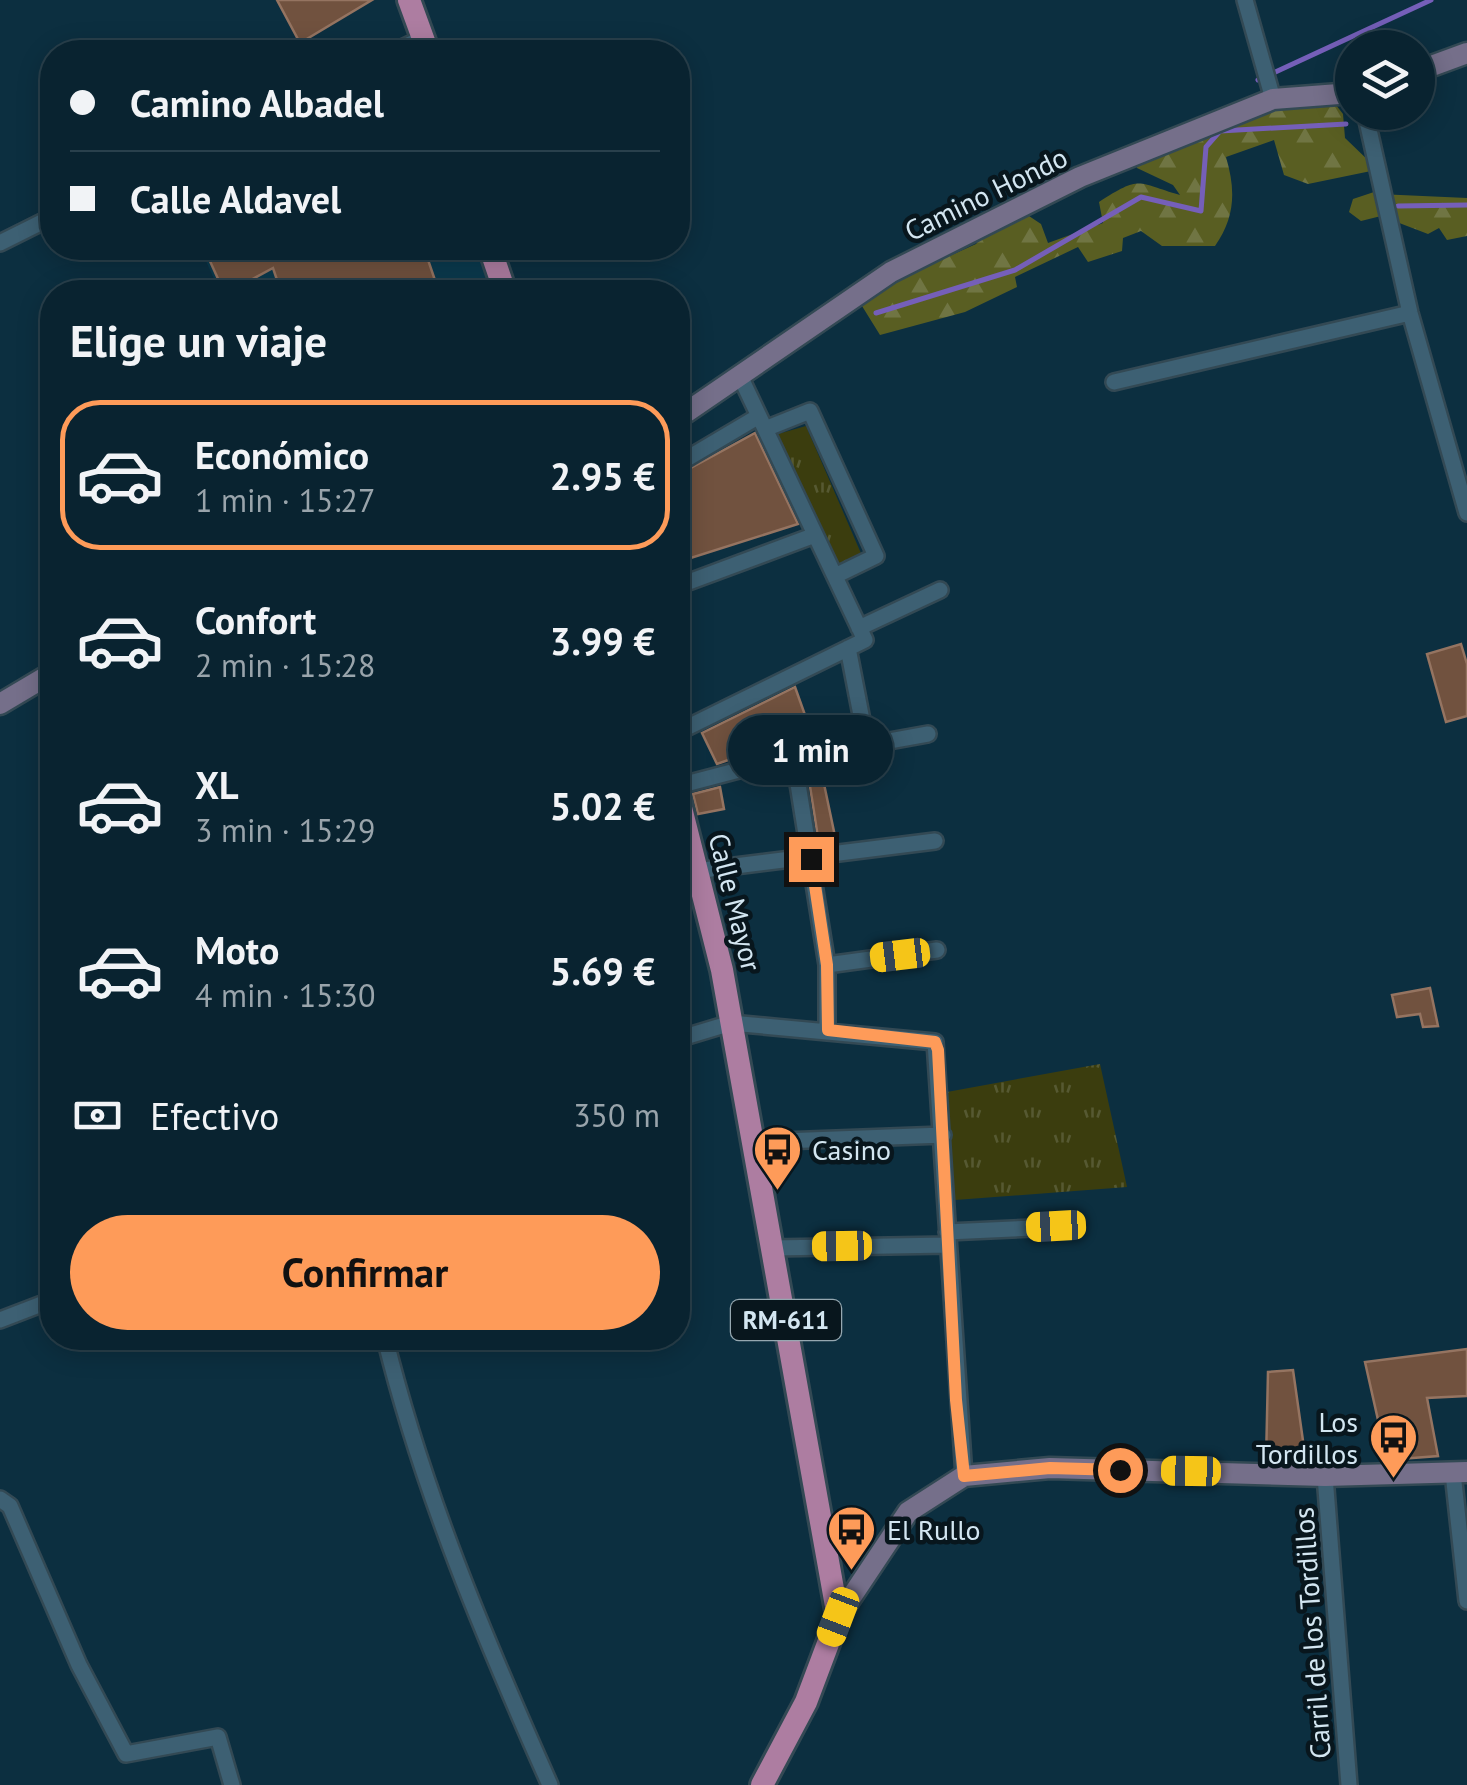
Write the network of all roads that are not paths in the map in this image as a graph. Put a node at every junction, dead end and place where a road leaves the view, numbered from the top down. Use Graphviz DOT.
graph roads {
  1 [pos="408,0"];
  2 [pos="1245,0"];
  3 [pos="423,40"];
  4 [pos="1467,53"];
  5 [pos="1435,65"];
  6 [pos="1269,84"];
  7 [pos="1335,91"];
  8 [pos="1369,130"];
  9 [pos="40,223"];
  10 [pos="0,243"];
  11 [pos="1410,313"];
  12 [pos="740,376"];
  13 [pos="1114,382"];
  14 [pos="690,410"];
  15 [pos="762,422"];
  16 [pos="690,458"];
  17 [pos="1467,513"];
  18 [pos="815,534"];
  19 [pos="835,576"];
  20 [pos="690,581"];
  21 [pos="940,590"];
  22 [pos="860,628"];
  23 [pos="848,648"];
  24 [pos="40,680"];
  25 [pos="0,704"];
  26 [pos="690,726"];
  27 [pos="928,734"];
  28 [pos="867,746"];
  29 [pos="794,759"];
  30 [pos="690,783"];
  31 [pos="935,841"];
  32 [pos="690,850"];
  33 [pos="811,859"];
  34 [pos="695,872"];
  35 [pos="937,950"];
  36 [pos="827,965"];
  37 [pos="732,1023"];
  38 [pos="828,1030"];
  39 [pos="690,1035"];
  40 [pos="943,1135"];
  41 [pos="752,1142"];
  42 [pos="1056,1226"];
  43 [pos="948,1238"];
  44 [pos="772,1248"];
  45 [pos="40,1305"];
  46 [pos="0,1320"];
  47 [pos="389,1350"];
  48 [pos="1460,1472"];
  49 [pos="964,1476"];
  50 [pos="1325,1476"];
  51 [pos="0,1498"];
  52 [pos="1467,1601"];
  53 [pos="838,1617"];
  54 [pos="232,1785"];
  55 [pos="550,1785"];
  56 [pos="762,1785"];
  57 [pos="1349,1785"];
  1 -- 3 [label="main road"];
  2 -- 6 [label="street"];
  4 -- 5 [label="main road"];
  6 -- 7 [label="main road, Camino Hondo"];
  6 -- 12 [label="main road, Camino Hondo"];
  8 -- 11 [label="street"];
  9 -- 10 [label="street"];
  11 -- 13 [label="street"];
  11 -- 17 [label="street"];
  12 -- 14 [label="main road, Camino Hondo"];
  12 -- 15 [label="street"];
  15 -- 16 [label="street"];
  15 -- 18 [label="street"];
  15 -- 19 [label="street"];
  18 -- 19 [label="street"];
  18 -- 20 [label="street"];
  19 -- 22 [label="street"];
  21 -- 22 [label="street"];
  22 -- 23 [label="street"];
  23 -- 26 [label="street"];
  23 -- 28 [label="street"];
  24 -- 25 [label="main road"];
  27 -- 28 [label="street"];
  28 -- 29 [label="street"];
  29 -- 30 [label="street"];
  29 -- 33 [label="street"];
  31 -- 33 [label="street"];
  32 -- 34 [label="main road, Calle Mayor / RM-611"];
  33 -- 34 [label="street"];
  33 -- 36 [label="street"];
  34 -- 37 [label="main road, Calle Mayor / RM-611"];
  35 -- 36 [label="street"];
  36 -- 38 [label="street"];
  37 -- 38 [label="street"];
  37 -- 39 [label="street"];
  37 -- 41 [label="main road, RM-611"];
  38 -- 40 [label="street"];
  40 -- 41 [label="street"];
  40 -- 43 [label="street"];
  41 -- 44 [label="main road, RM-611"];
  42 -- 43 [label="street"];
  43 -- 44 [label="street"];
  43 -- 49 [label="street"];
  44 -- 53 [label="main road, RM-611"];
  45 -- 46 [label="street"];
  47 -- 55 [label="street"];
  48 -- 50 [label="main road"];
  48 -- 52 [label="street"];
  49 -- 50 [label="main road"];
  49 -- 53 [label="main road"];
  50 -- 57 [label="street, Carril de los Tordillos"];
  51 -- 54 [label="street"];
  53 -- 56 [label="main road, RM-611"];
}
